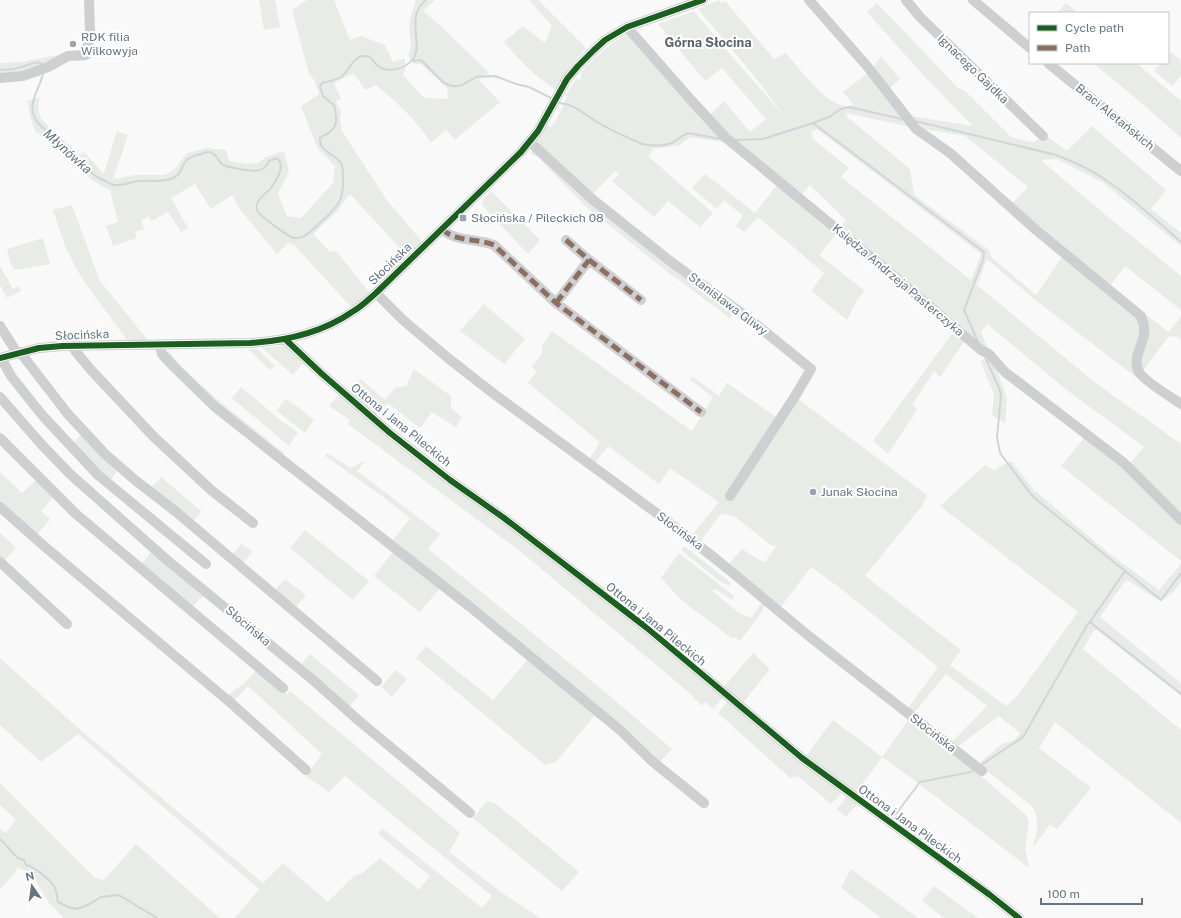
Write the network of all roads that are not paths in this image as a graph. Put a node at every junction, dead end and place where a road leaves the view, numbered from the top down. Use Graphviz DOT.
graph roads {
  1 [pos="88,0"];
  2 [pos="704,0"];
  3 [pos="809,0"];
  4 [pos="906,0"];
  5 [pos="973,0"];
  6 [pos="627,27"];
  7 [pos="1029,47"];
  8 [pos="1049,64"];
  9 [pos="0,78"];
  10 [pos="1043,136"];
  11 [pos="530,142"];
  12 [pos="1181,171"];
  13 [pos="442,229"];
  14 [pos="566,240"];
  15 [pos="589,260"];
  16 [pos="376,293"];
  17 [pos="641,300"];
  18 [pos="556,303"];
  19 [pos="0,326"];
  20 [pos="285,340"];
  21 [pos="160,345"];
  22 [pos="73,346"];
  23 [pos="18,353"];
  24 [pos="0,358"];
  25 [pos="0,397"];
  26 [pos="1181,404"];
  27 [pos="701,412"];
  28 [pos="0,438"];
  29 [pos="730,496"];
  30 [pos="0,507"];
  31 [pos="1181,520"];
  32 [pos="253,523"];
  33 [pos="0,562"];
  34 [pos="206,564"];
  35 [pos="67,624"];
  36 [pos="377,681"];
  37 [pos="283,688"];
  38 [pos="306,770"];
  39 [pos="982,771"];
  40 [pos="704,803"];
  41 [pos="470,813"];
  42 [pos="1019,918"];
  1 -- 9 [label="street"];
  2 -- 6 [label="street, Słocińska"];
  3 -- 26 [label="street"];
  4 -- 10 [label="street, Ignacego Gajdka"];
  5 -- 7 [label="street"];
  6 -- 11 [label="street, Słocińska"];
  6 -- 31 [label="street, Księdza Andrzeja Pasterczyka"];
  8 -- 12 [label="street, Braci Aletańskich"];
  11 -- 13 [label="street, Słocińska"];
  11 -- 29 [label="street, Stanisława Gliwy"];
  13 -- 16 [label="street, Słocińska"];
  13 -- 18 [label="street"];
  14 -- 15 [label="street"];
  15 -- 17 [label="street"];
  15 -- 18 [label="street"];
  16 -- 20 [label="street, Słocińska"];
  16 -- 39 [label="street, Słocińska"];
  18 -- 27 [label="street"];
  19 -- 23 [label="street"];
  20 -- 21 [label="street, Słocińska"];
  20 -- 42 [label="street, Ottona i Jana Pileckich"];
  21 -- 22 [label="street, Słocińska"];
  21 -- 40 [label="street"];
  22 -- 23 [label="street, Słocińska"];
  22 -- 32 [label="street"];
  23 -- 24 [label="street, Słocińska"];
  23 -- 36 [label="street"];
  24 -- 34 [label="street"];
  25 -- 41 [label="street, Słocińska"];
  28 -- 37 [label="street"];
  30 -- 38 [label="street"];
  33 -- 35 [label="street"];
}
